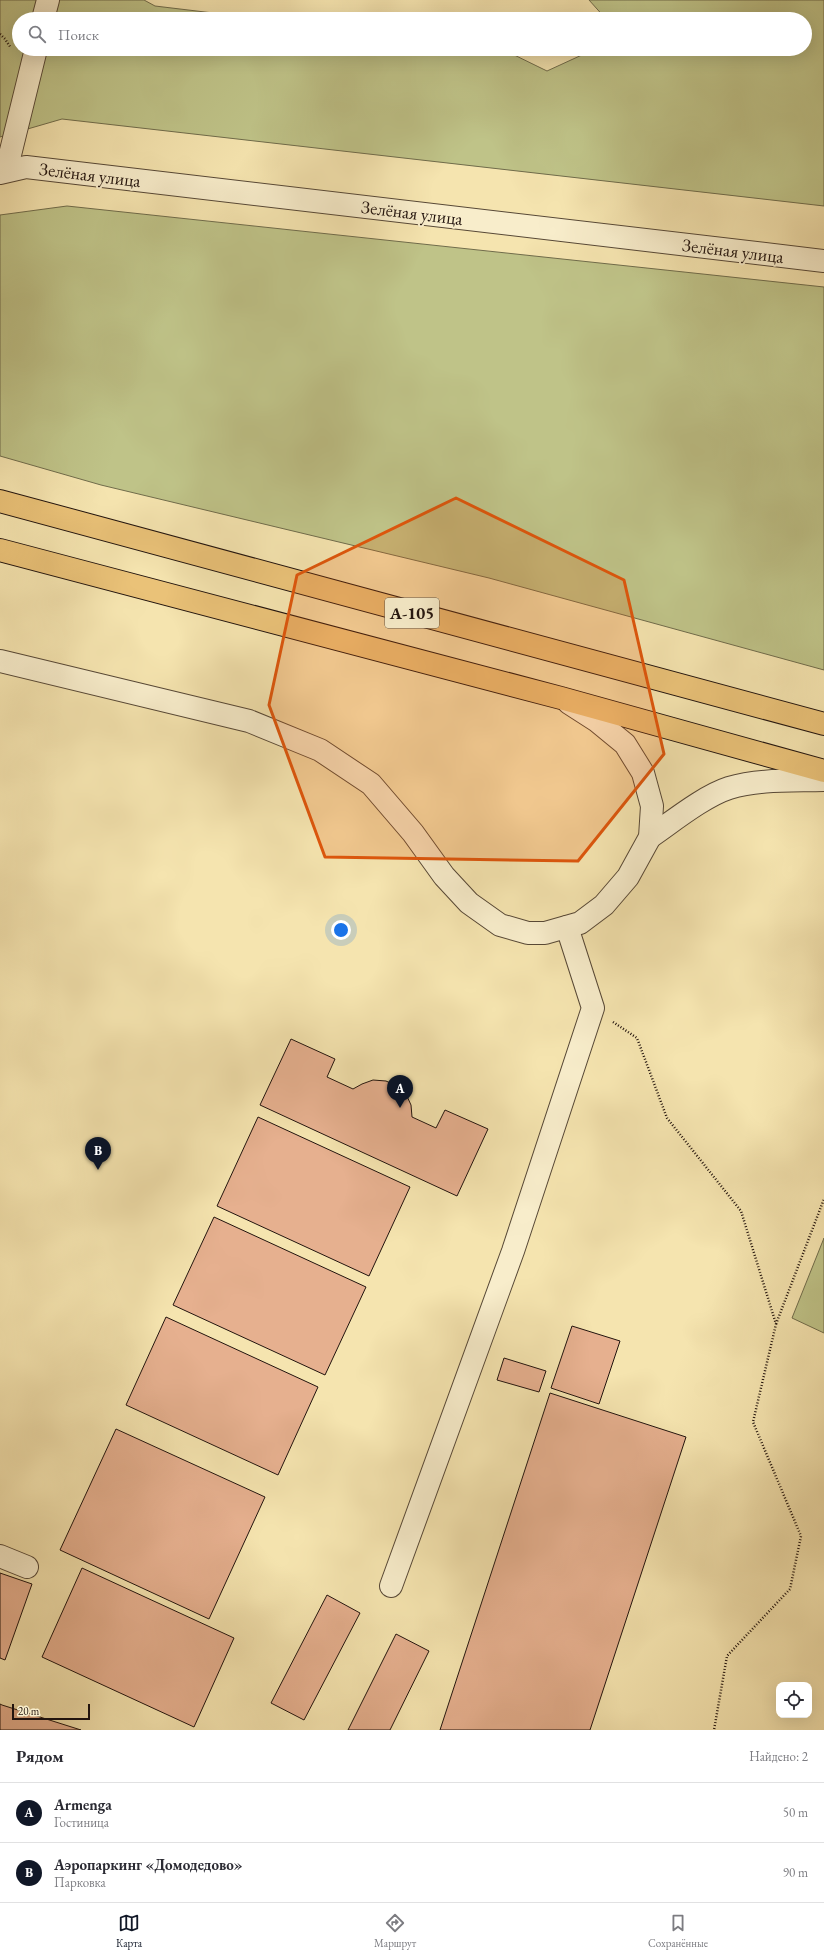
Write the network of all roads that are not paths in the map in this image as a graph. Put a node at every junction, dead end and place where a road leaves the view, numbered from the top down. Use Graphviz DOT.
graph roads {
  1 [pos="48,0"];
  2 [pos="45,12"];
  3 [pos="34,56"];
  4 [pos="3,172"];
  5 [pos="824,261"];
  6 [pos="0,501"];
  7 [pos="0,550"];
  8 [pos="0,661"];
  9 [pos="561,698"];
  10 [pos="824,724"];
  11 [pos="824,771"];
  12 [pos="824,780"];
  13 [pos="650,837"];
  14 [pos="567,927"];
  15 [pos="0,1556"];
  16 [pos="27,1567"];
  17 [pos="391,1586"];
  1 -- 2 [label="street"];
  3 -- 4 [label="street"];
  4 -- 5 [label="street, Зелёная улица"];
  6 -- 10 [label="highway, А-105"];
  7 -- 9 [label="highway, А-105"];
  8 -- 14 [label="street"];
  9 -- 11 [label="highway, А-105"];
  9 -- 13 [label="street"];
  12 -- 13 [label="street"];
  13 -- 14 [label="street"];
  14 -- 17 [label="street"];
  15 -- 16 [label="street"];
}
